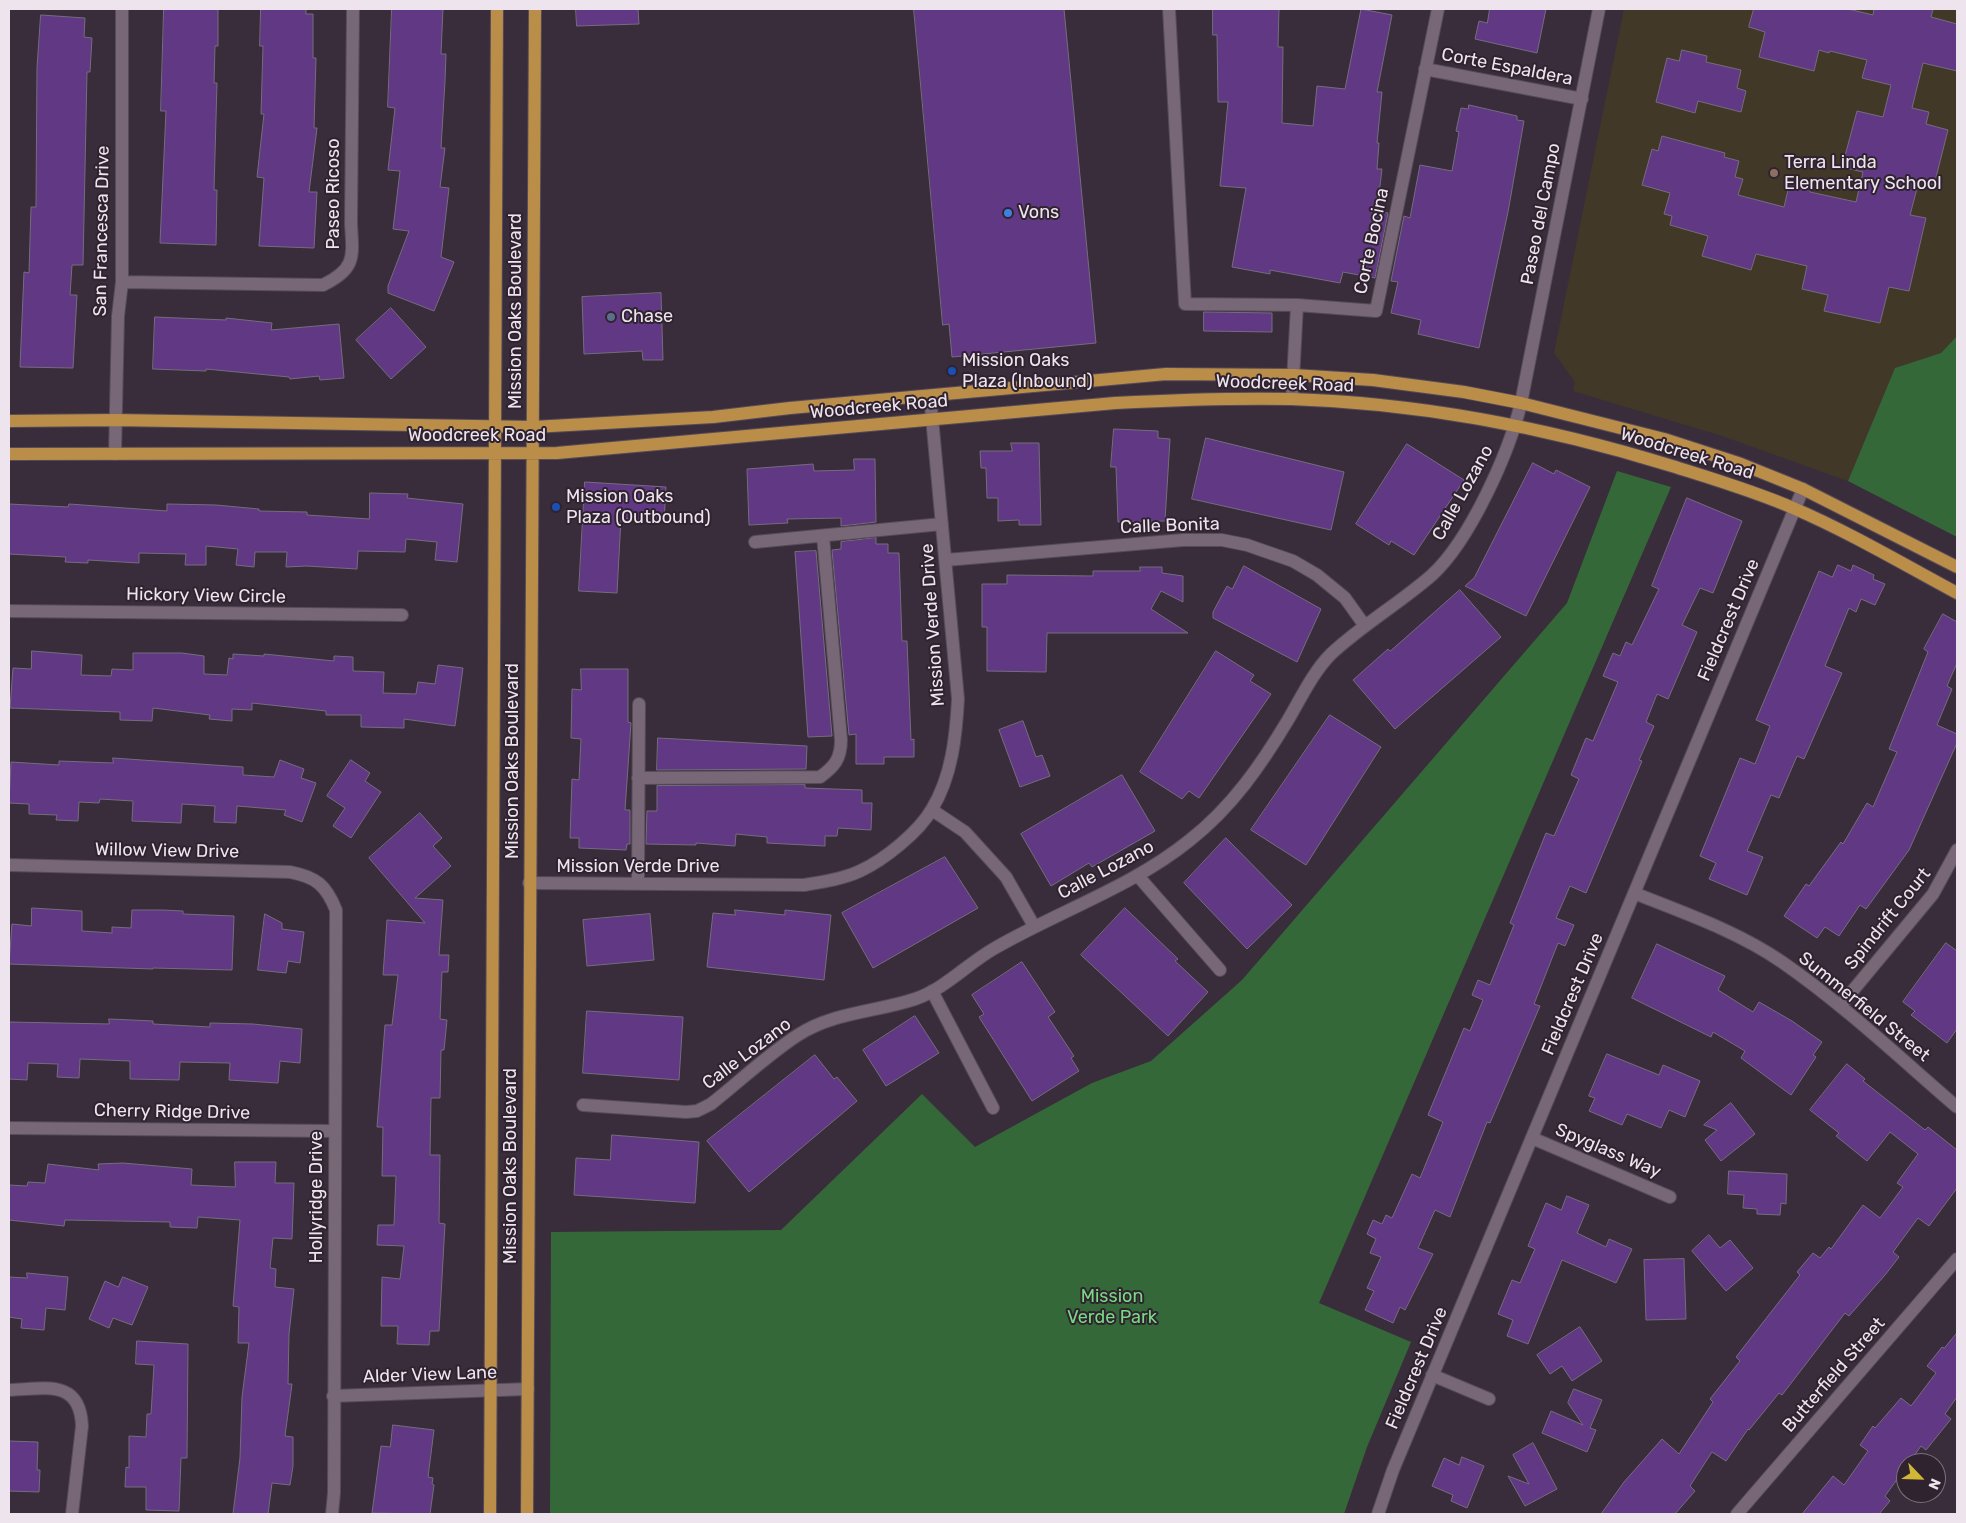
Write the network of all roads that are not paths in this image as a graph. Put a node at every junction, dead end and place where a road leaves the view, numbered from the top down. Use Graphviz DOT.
graph roads {
  1 [pos="122,9"];
  2 [pos="353,9"];
  3 [pos="497,9"];
  4 [pos="535,9"];
  5 [pos="1169,9"];
  6 [pos="1438,9"];
  7 [pos="1599,9"];
  8 [pos="1426,69"];
  9 [pos="1582,99"];
  10 [pos="122,282"];
  11 [pos="1297,305"];
  12 [pos="1293,374"];
  13 [pos="930,396"];
  14 [pos="1292,399"];
  15 [pos="1521,403"];
  16 [pos="115,420"];
  17 [pos="933,420"];
  18 [pos="9,421"];
  19 [pos="1516,426"];
  20 [pos="494,427"];
  21 [pos="533,428"];
  22 [pos="9,454"];
  23 [pos="115,454"];
  24 [pos="494,454"];
  25 [pos="532,454"];
  26 [pos="1803,489"];
  27 [pos="1795,508"];
  28 [pos="942,524"];
  29 [pos="823,536"];
  30 [pos="755,542"];
  31 [pos="946,560"];
  32 [pos="1957,567"];
  33 [pos="1957,593"];
  34 [pos="9,611"];
  35 [pos="402,615"];
  36 [pos="1365,626"];
  37 [pos="639,704"];
  38 [pos="638,778"];
  39 [pos="932,810"];
  40 [pos="1957,850"];
  41 [pos="9,865"];
  42 [pos="1138,876"];
  43 [pos="321,884"];
  44 [pos="529,884"];
  45 [pos="638,884"];
  46 [pos="1634,893"];
  47 [pos="1034,926"];
  48 [pos="1220,970"];
  49 [pos="932,992"];
  50 [pos="1840,1006"];
  51 [pos="583,1105"];
  52 [pos="1957,1107"];
  53 [pos="993,1108"];
  54 [pos="9,1128"];
  55 [pos="334,1131"];
  56 [pos="1532,1138"];
  57 [pos="1670,1197"];
  58 [pos="1957,1259"];
  59 [pos="1432,1375"];
  60 [pos="528,1388"];
  61 [pos="9,1390"];
  62 [pos="490,1390"];
  63 [pos="333,1396"];
  64 [pos="1489,1400"];
  65 [pos="72,1514"];
  66 [pos="332,1514"];
  67 [pos="490,1514"];
  68 [pos="527,1514"];
  69 [pos="1378,1514"];
  70 [pos="1737,1514"];
  1 -- 10 [label="street, San Francesca Drive"];
  2 -- 10 [label="street, Paseo Ricoso"];
  3 -- 20 [label="main road, Mission Oaks Boulevard"];
  4 -- 21 [label="main road, Mission Oaks Boulevard"];
  5 -- 11 [label="street"];
  6 -- 8 [label="street, Corte Bocina"];
  7 -- 9 [label="street, Paseo del Campo"];
  8 -- 9 [label="street, Corte Espaldera"];
  8 -- 11 [label="street, Corte Bocina"];
  9 -- 15 [label="street, Paseo del Campo"];
  10 -- 16 [label="street, San Francesca Drive"];
  11 -- 12 [label="street"];
  12 -- 13 [label="main road, Woodcreek Road"];
  12 -- 14 [label="street"];
  12 -- 15 [label="main road, Woodcreek Road"];
  13 -- 17 [label="street, Mission Verde Drive"];
  13 -- 21 [label="main road, Woodcreek Road"];
  14 -- 17 [label="main road, Woodcreek Road"];
  14 -- 19 [label="main road, Woodcreek Road"];
  15 -- 19 [label="street, Paseo del Campo"];
  15 -- 26 [label="main road, Woodcreek Road"];
  16 -- 18 [label="main road, Woodcreek Road"];
  16 -- 20 [label="main road, Woodcreek Road"];
  16 -- 23 [label="street, San Francesca Drive"];
  17 -- 25 [label="main road, Woodcreek Road"];
  17 -- 28 [label="street, Mission Verde Drive"];
  19 -- 27 [label="main road, Woodcreek Road"];
  19 -- 36 [label="street, Calle Lozano"];
  20 -- 21 [label="main road, Woodcreek Road"];
  20 -- 24 [label="main road, Mission Oaks Boulevard"];
  21 -- 25 [label="main road, Mission Oaks Boulevard"];
  22 -- 23 [label="main road, Woodcreek Road"];
  23 -- 24 [label="main road, Woodcreek Road"];
  24 -- 25 [label="main road, Woodcreek Road"];
  24 -- 62 [label="main road, Mission Oaks Boulevard"];
  25 -- 44 [label="main road, Mission Oaks Boulevard"];
  26 -- 27 [label="street, Fieldcrest Drive"];
  26 -- 32 [label="main road, Woodcreek Road"];
  27 -- 33 [label="main road, Woodcreek Road"];
  27 -- 46 [label="street, Fieldcrest Drive"];
  28 -- 29 [label="street"];
  28 -- 31 [label="street, Mission Verde Drive"];
  29 -- 30 [label="street"];
  29 -- 38 [label="street"];
  31 -- 36 [label="street, Calle Bonita"];
  31 -- 39 [label="street, Mission Verde Drive"];
  34 -- 35 [label="street, Hickory View Circle"];
  36 -- 42 [label="street, Calle Lozano"];
  37 -- 38 [label="street"];
  38 -- 45 [label="street"];
  39 -- 45 [label="street, Mission Verde Drive"];
  39 -- 47 [label="street"];
  40 -- 50 [label="street, Spindrift Court"];
  41 -- 43 [label="street, Willow View Drive"];
  42 -- 47 [label="street, Calle Lozano"];
  42 -- 48 [label="street"];
  43 -- 55 [label="street, Hollyridge Drive"];
  44 -- 45 [label="street, Mission Verde Drive"];
  44 -- 60 [label="main road, Mission Oaks Boulevard"];
  46 -- 50 [label="street, Summerfield Street"];
  46 -- 56 [label="street, Fieldcrest Drive"];
  47 -- 49 [label="street, Calle Lozano"];
  49 -- 51 [label="street, Calle Lozano"];
  49 -- 53 [label="street"];
  50 -- 52 [label="street, Summerfield Street"];
  54 -- 55 [label="street, Cherry Ridge Drive"];
  55 -- 63 [label="street, Hollyridge Drive"];
  56 -- 57 [label="street, Spyglass Way"];
  56 -- 59 [label="street, Fieldcrest Drive"];
  58 -- 70 [label="street, Butterfield Street"];
  59 -- 64 [label="street"];
  59 -- 69 [label="street, Fieldcrest Drive"];
  60 -- 62 [label="street, Alder View Lane"];
  60 -- 68 [label="main road, Mission Oaks Boulevard"];
  61 -- 65 [label="street"];
  62 -- 63 [label="street, Alder View Lane"];
  62 -- 67 [label="main road, Mission Oaks Boulevard"];
  63 -- 66 [label="street, Hollyridge Drive"];
}
